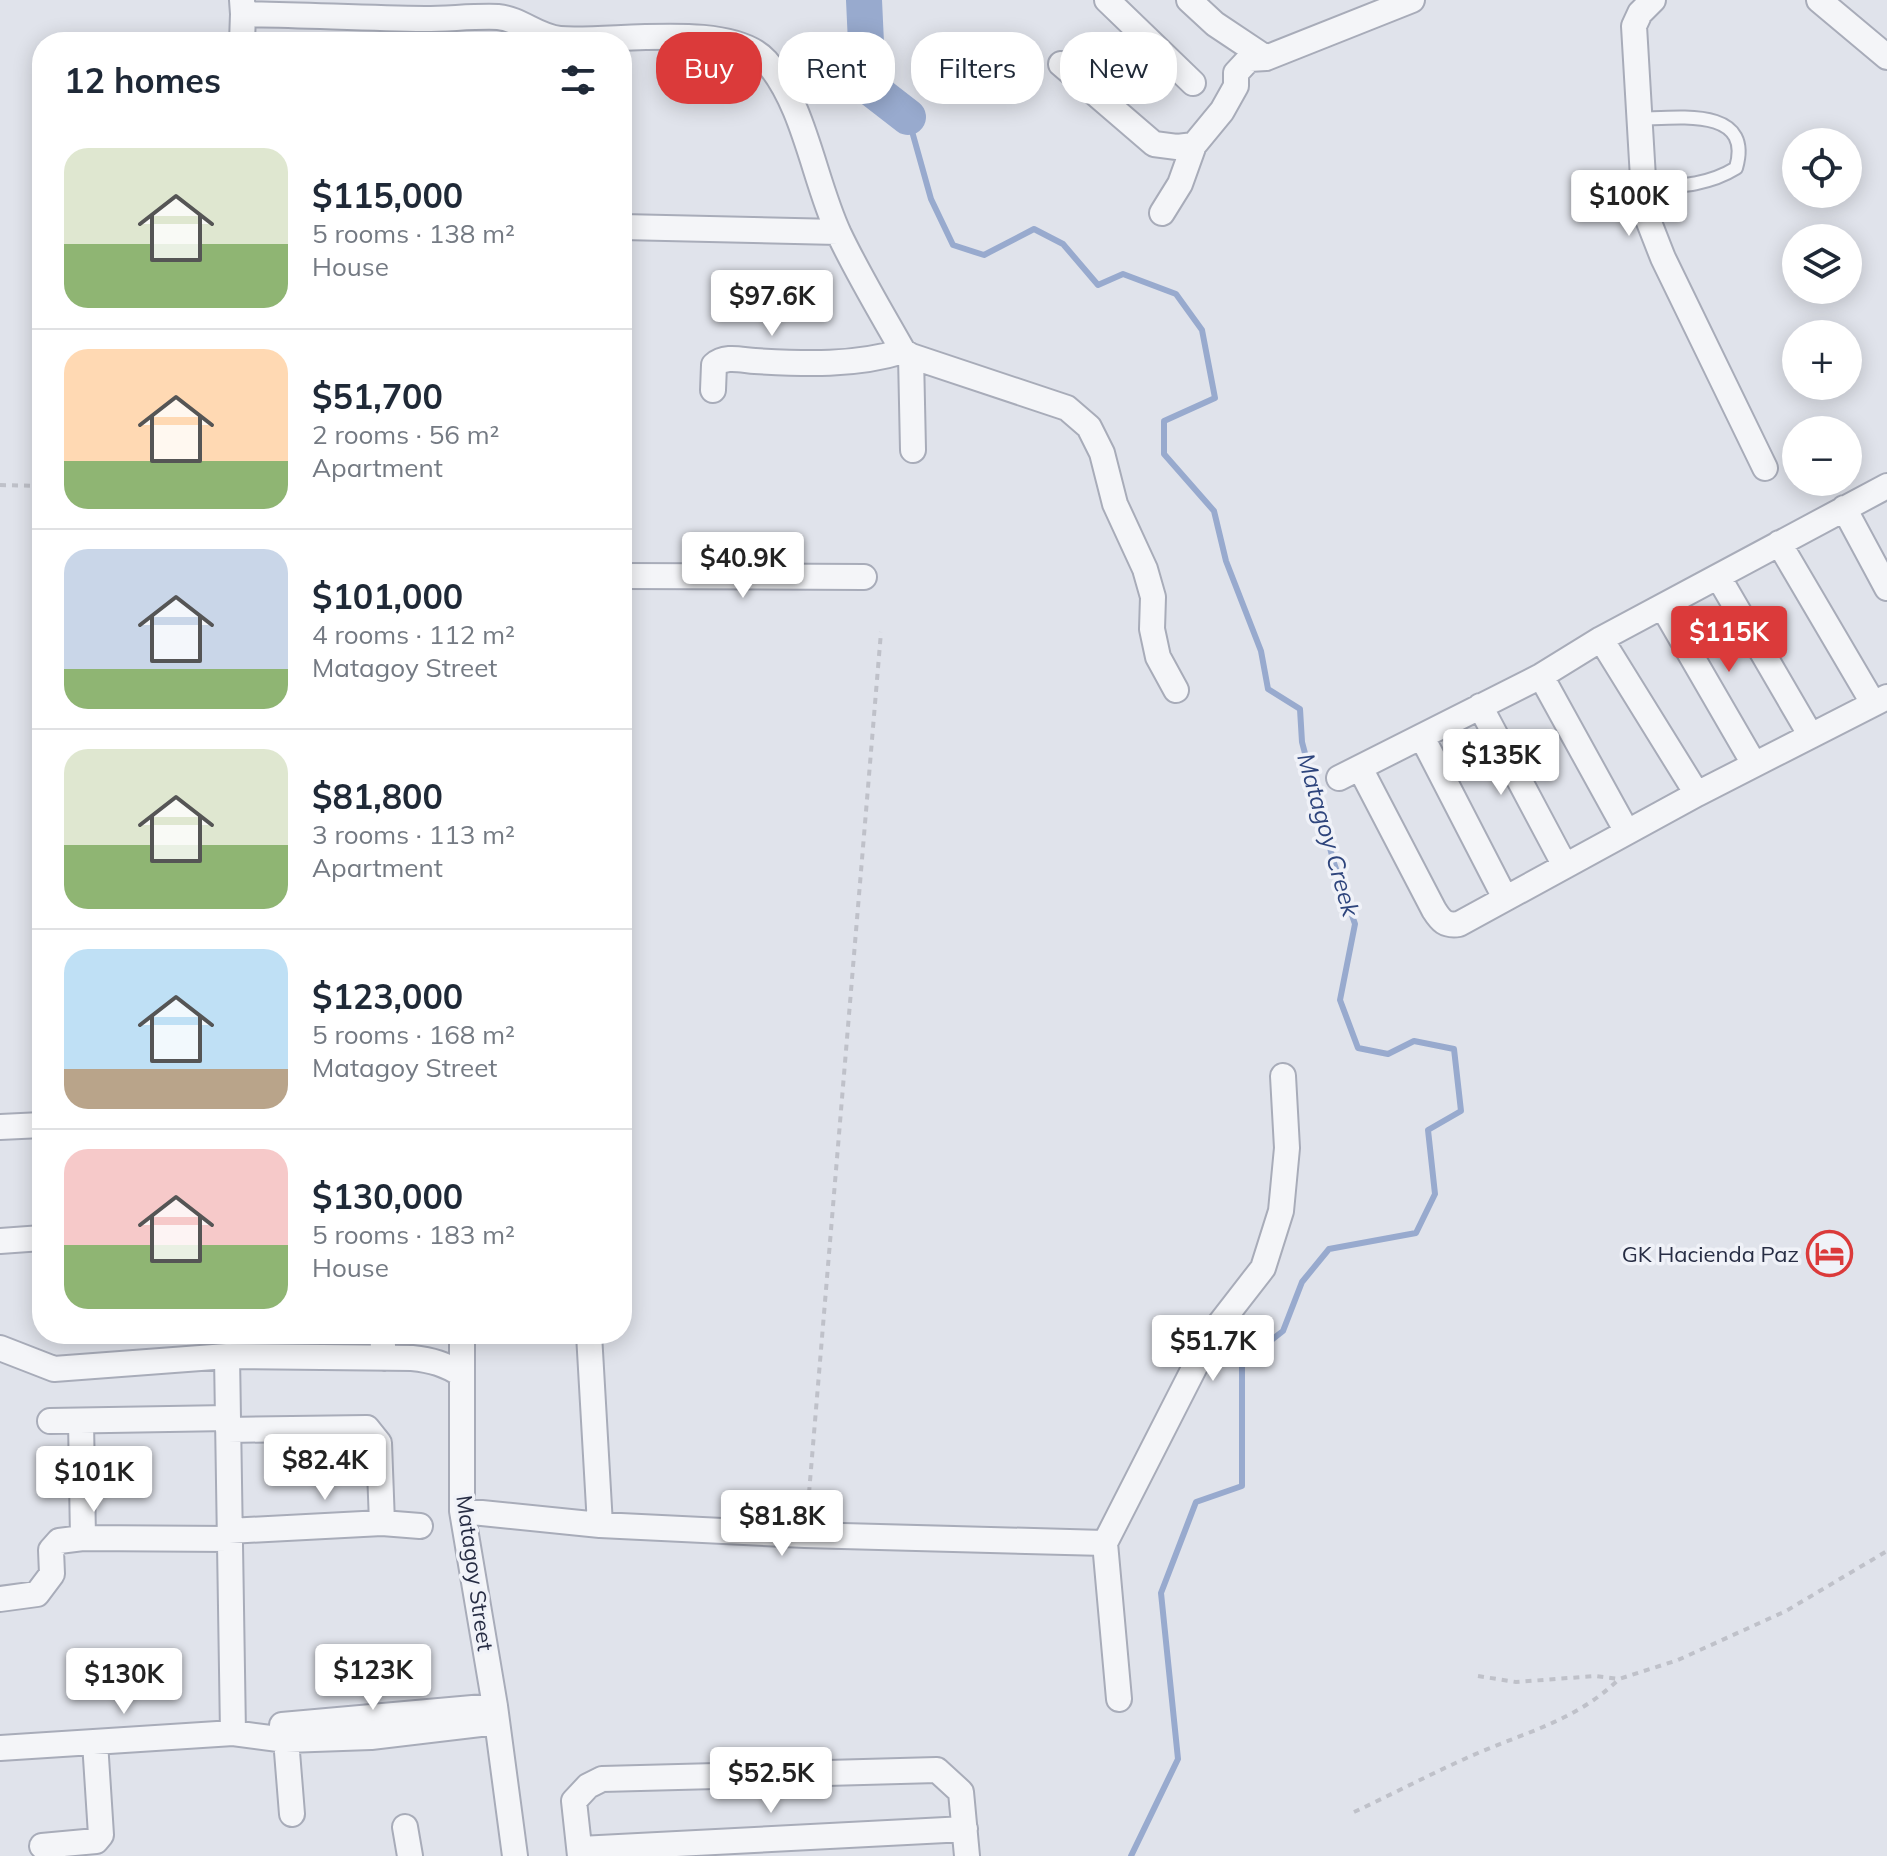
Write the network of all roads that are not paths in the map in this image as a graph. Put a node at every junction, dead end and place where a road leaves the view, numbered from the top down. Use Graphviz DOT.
graph roads {
  1 [pos="1189,0"];
  2 [pos="1412,0"];
  3 [pos="1653,0"];
  4 [pos="1819,0"];
  5 [pos="1109,1"];
  6 [pos="243,7"];
  7 [pos="430,30"];
  8 [pos="242,32"];
  9 [pos="535,32"];
  10 [pos="632,39"];
  11 [pos="1883,47"];
  12 [pos="1266,58"];
  13 [pos="1193,83"];
  14 [pos="1108,104"];
  15 [pos="1639,119"];
  16 [pos="1194,145"];
  17 [pos="1643,188"];
  18 [pos="1162,213"];
  19 [pos="632,227"];
  20 [pos="838,232"];
  21 [pos="907,354"];
  22 [pos="713,390"];
  23 [pos="913,450"];
  24 [pos="1765,468"];
  25 [pos="1887,486"];
  26 [pos="1844,508"];
  27 [pos="1779,543"];
  28 [pos="632,576"];
  29 [pos="864,577"];
  30 [pos="1719,578"];
  31 [pos="1887,588"];
  32 [pos="1663,607"];
  33 [pos="1601,639"];
  34 [pos="1541,676"];
  35 [pos="1176,690"];
  36 [pos="1880,700"];
  37 [pos="1480,706"];
  38 [pos="1811,736"];
  39 [pos="1422,737"];
  40 [pos="1754,764"];
  41 [pos="1697,794"];
  42 [pos="1627,832"];
  43 [pos="1565,866"];
  44 [pos="1505,898"];
  45 [pos="1283,1076"];
  46 [pos="32,1125"];
  47 [pos="0,1127"];
  48 [pos="32,1239"];
  49 [pos="0,1241"];
  50 [pos="462,1344"];
  51 [pos="590,1344"];
  52 [pos="383,1346"];
  53 [pos="0,1348"];
  54 [pos="227,1356"];
  55 [pos="462,1375"];
  56 [pos="50,1421"];
  57 [pos="81,1421"];
  58 [pos="228,1424"];
  59 [pos="462,1511"];
  60 [pos="382,1523"];
  61 [pos="600,1525"];
  62 [pos="420,1526"];
  63 [pos="229,1535"];
  64 [pos="83,1538"];
  65 [pos="1105,1543"];
  66 [pos="0,1599"];
  67 [pos="1119,1699"];
  68 [pos="496,1714"];
  69 [pos="285,1733"];
  70 [pos="241,1734"];
  71 [pos="95,1742"];
  72 [pos="0,1748"];
  73 [pos="292,1814"];
  74 [pos="405,1827"];
  75 [pos="965,1829"];
  76 [pos="42,1846"];
  77 [pos="580,1852"];
  78 [pos="410,1856"];
  79 [pos="515,1856"];
  80 [pos="967,1856"];
  1 -- 12 [label="street"];
  2 -- 12 [label="street"];
  3 -- 15 [label="street"];
  4 -- 11 [label="street"];
  5 -- 13 [label="street"];
  6 -- 7 [label="street"];
  6 -- 8 [label="street"];
  7 -- 9 [label="street"];
  10 -- 20 [label="street"];
  12 -- 16 [label="street"];
  14 -- 16 [label="street"];
  15 -- 17 [label="street"];
  15 -- 17 [label="lane"];
  16 -- 18 [label="street"];
  17 -- 24 [label="street"];
  19 -- 20 [label="street"];
  20 -- 21 [label="street"];
  21 -- 22 [label="street"];
  21 -- 23 [label="street"];
  21 -- 35 [label="street"];
  25 -- 26 [label="street"];
  26 -- 27 [label="street"];
  26 -- 31 [label="street"];
  27 -- 30 [label="street"];
  27 -- 36 [label="street"];
  28 -- 29 [label="street"];
  30 -- 32 [label="street"];
  30 -- 38 [label="street"];
  32 -- 33 [label="street"];
  32 -- 40 [label="street"];
  33 -- 34 [label="street"];
  33 -- 41 [label="street"];
  34 -- 37 [label="street"];
  34 -- 42 [label="street"];
  36 -- 38 [label="street"];
  37 -- 39 [label="street"];
  37 -- 43 [label="street"];
  38 -- 40 [label="street"];
  39 -- 44 [label="street"];
  39 -- 44 [label="street"];
  40 -- 41 [label="street"];
  41 -- 42 [label="street"];
  42 -- 43 [label="street"];
  43 -- 44 [label="street"];
  45 -- 65 [label="street"];
  46 -- 47 [label="street"];
  48 -- 49 [label="street"];
  50 -- 55 [label="street, Matagoy Street"];
  51 -- 61 [label="street"];
  52 -- 54 [label="street"];
  52 -- 55 [label="street"];
  53 -- 54 [label="street"];
  54 -- 58 [label="street"];
  55 -- 59 [label="street, Matagoy Street"];
  56 -- 57 [label="street"];
  57 -- 58 [label="street"];
  57 -- 64 [label="street"];
  58 -- 60 [label="street"];
  58 -- 63 [label="street"];
  59 -- 61 [label="street"];
  59 -- 68 [label="street, Matagoy Street"];
  60 -- 62 [label="street"];
  60 -- 63 [label="street"];
  61 -- 65 [label="street"];
  63 -- 64 [label="street"];
  63 -- 70 [label="street"];
  64 -- 66 [label="street"];
  65 -- 67 [label="street"];
  68 -- 69 [label="street"];
  68 -- 79 [label="street, Matagoy Street"];
  69 -- 70 [label="street"];
  69 -- 73 [label="street"];
  70 -- 71 [label="street"];
  71 -- 72 [label="street"];
  71 -- 76 [label="street"];
  74 -- 78 [label="street"];
  75 -- 77 [label="street"];
  75 -- 77 [label="street"];
  75 -- 80 [label="street"];
}
